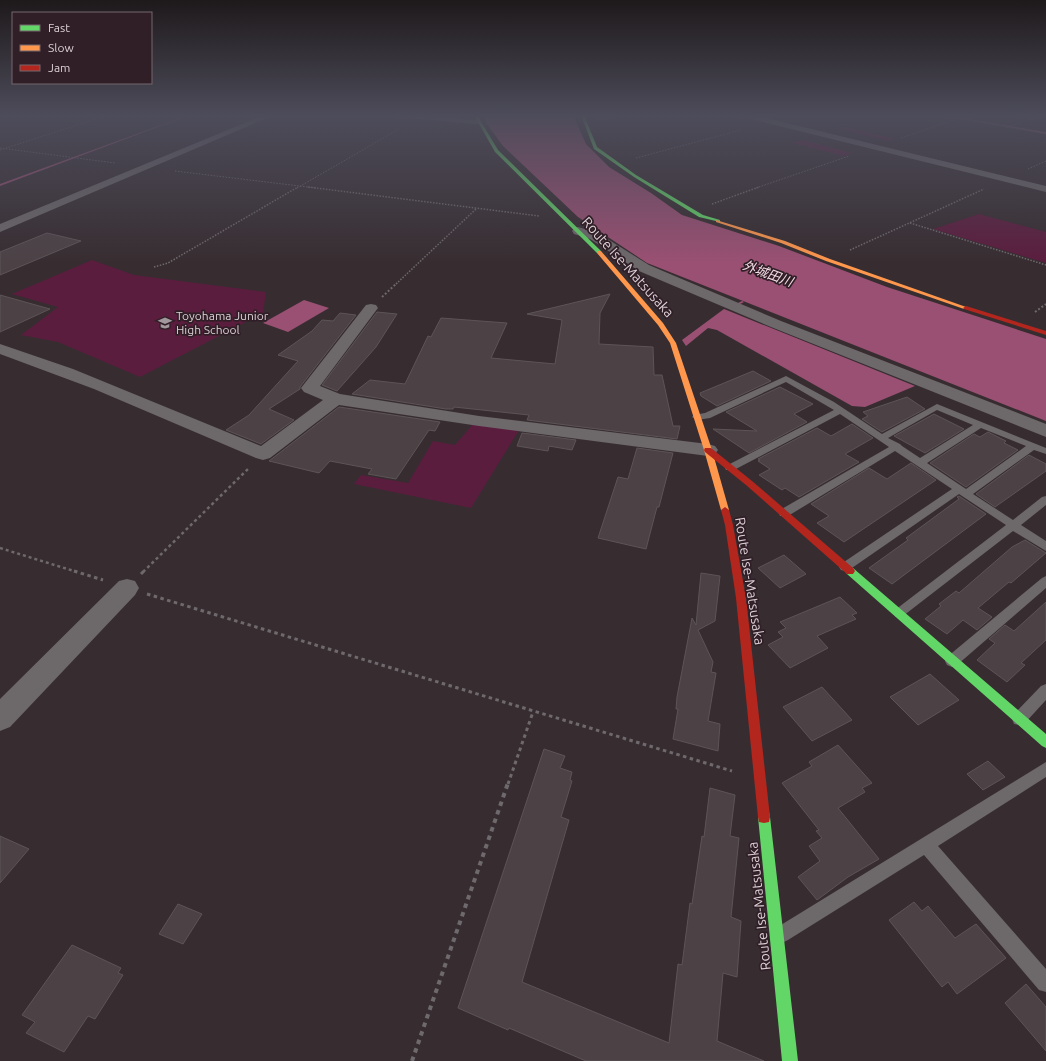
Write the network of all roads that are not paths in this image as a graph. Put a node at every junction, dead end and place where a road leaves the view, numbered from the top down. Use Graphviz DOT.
graph roads {
  1 [pos="152,165"];
  2 [pos="510,165"];
  3 [pos="619,165"];
  4 [pos="947,165"];
  5 [pos="1046,189"];
  6 [pos="0,228"];
  7 [pos="578,231"];
  8 [pos="371,308"];
  9 [pos="1046,333"];
  10 [pos="0,349"];
  11 [pos="336,399"];
  12 [pos="841,410"];
  13 [pos="697,417"];
  14 [pos="981,424"];
  15 [pos="1046,431"];
  16 [pos="883,438"];
  17 [pos="897,446"];
  18 [pos="1033,446"];
  19 [pos="708,450"];
  20 [pos="1046,451"];
  21 [pos="921,462"];
  22 [pos="730,468"];
  23 [pos="963,491"];
  24 [pos="1046,500"];
  25 [pos="784,514"];
  26 [pos="1014,525"];
  27 [pos="1046,547"];
  28 [pos="845,567"];
  29 [pos="1046,581"];
  30 [pos="128,588"];
  31 [pos="899,613"];
  32 [pos="952,661"];
  33 [pos="1046,690"];
  34 [pos="0,718"];
  35 [pos="1019,719"];
  36 [pos="1046,742"];
  37 [pos="1046,769"];
  38 [pos="925,844"];
  39 [pos="776,938"];
  40 [pos="1046,983"];
  41 [pos="790,1061"];
  1 -- 6 [label="street"];
  2 -- 7 [label="main road, Route Ise-Matsusaka"];
  3 -- 9 [label="main road"];
  4 -- 5 [label="street"];
  7 -- 13 [label="main road, Route Ise-Matsusaka"];
  7 -- 15 [label="street"];
  8 -- 11 [label="street"];
  10 -- 11 [label="street"];
  11 -- 19 [label="street"];
  12 -- 13 [label="lane"];
  12 -- 16 [label="lane"];
  12 -- 22 [label="lane"];
  13 -- 19 [label="main road, Route Ise-Matsusaka"];
  14 -- 16 [label="lane"];
  14 -- 18 [label="lane"];
  14 -- 21 [label="lane"];
  16 -- 17 [label="lane"];
  17 -- 21 [label="lane"];
  17 -- 25 [label="lane"];
  18 -- 20 [label="lane"];
  18 -- 23 [label="lane"];
  19 -- 22 [label="main road"];
  19 -- 39 [label="main road, Route Ise-Matsusaka"];
  21 -- 23 [label="lane"];
  22 -- 25 [label="main road"];
  23 -- 26 [label="lane"];
  23 -- 28 [label="lane"];
  24 -- 26 [label="lane"];
  25 -- 28 [label="main road"];
  26 -- 27 [label="lane"];
  26 -- 31 [label="lane"];
  28 -- 31 [label="main road"];
  29 -- 32 [label="lane"];
  30 -- 34 [label="street"];
  31 -- 32 [label="main road"];
  32 -- 35 [label="main road"];
  33 -- 35 [label="lane"];
  35 -- 36 [label="main road"];
  37 -- 38 [label="lane"];
  38 -- 39 [label="lane"];
  38 -- 40 [label="lane"];
  39 -- 41 [label="main road, Route Ise-Matsusaka"];
}
